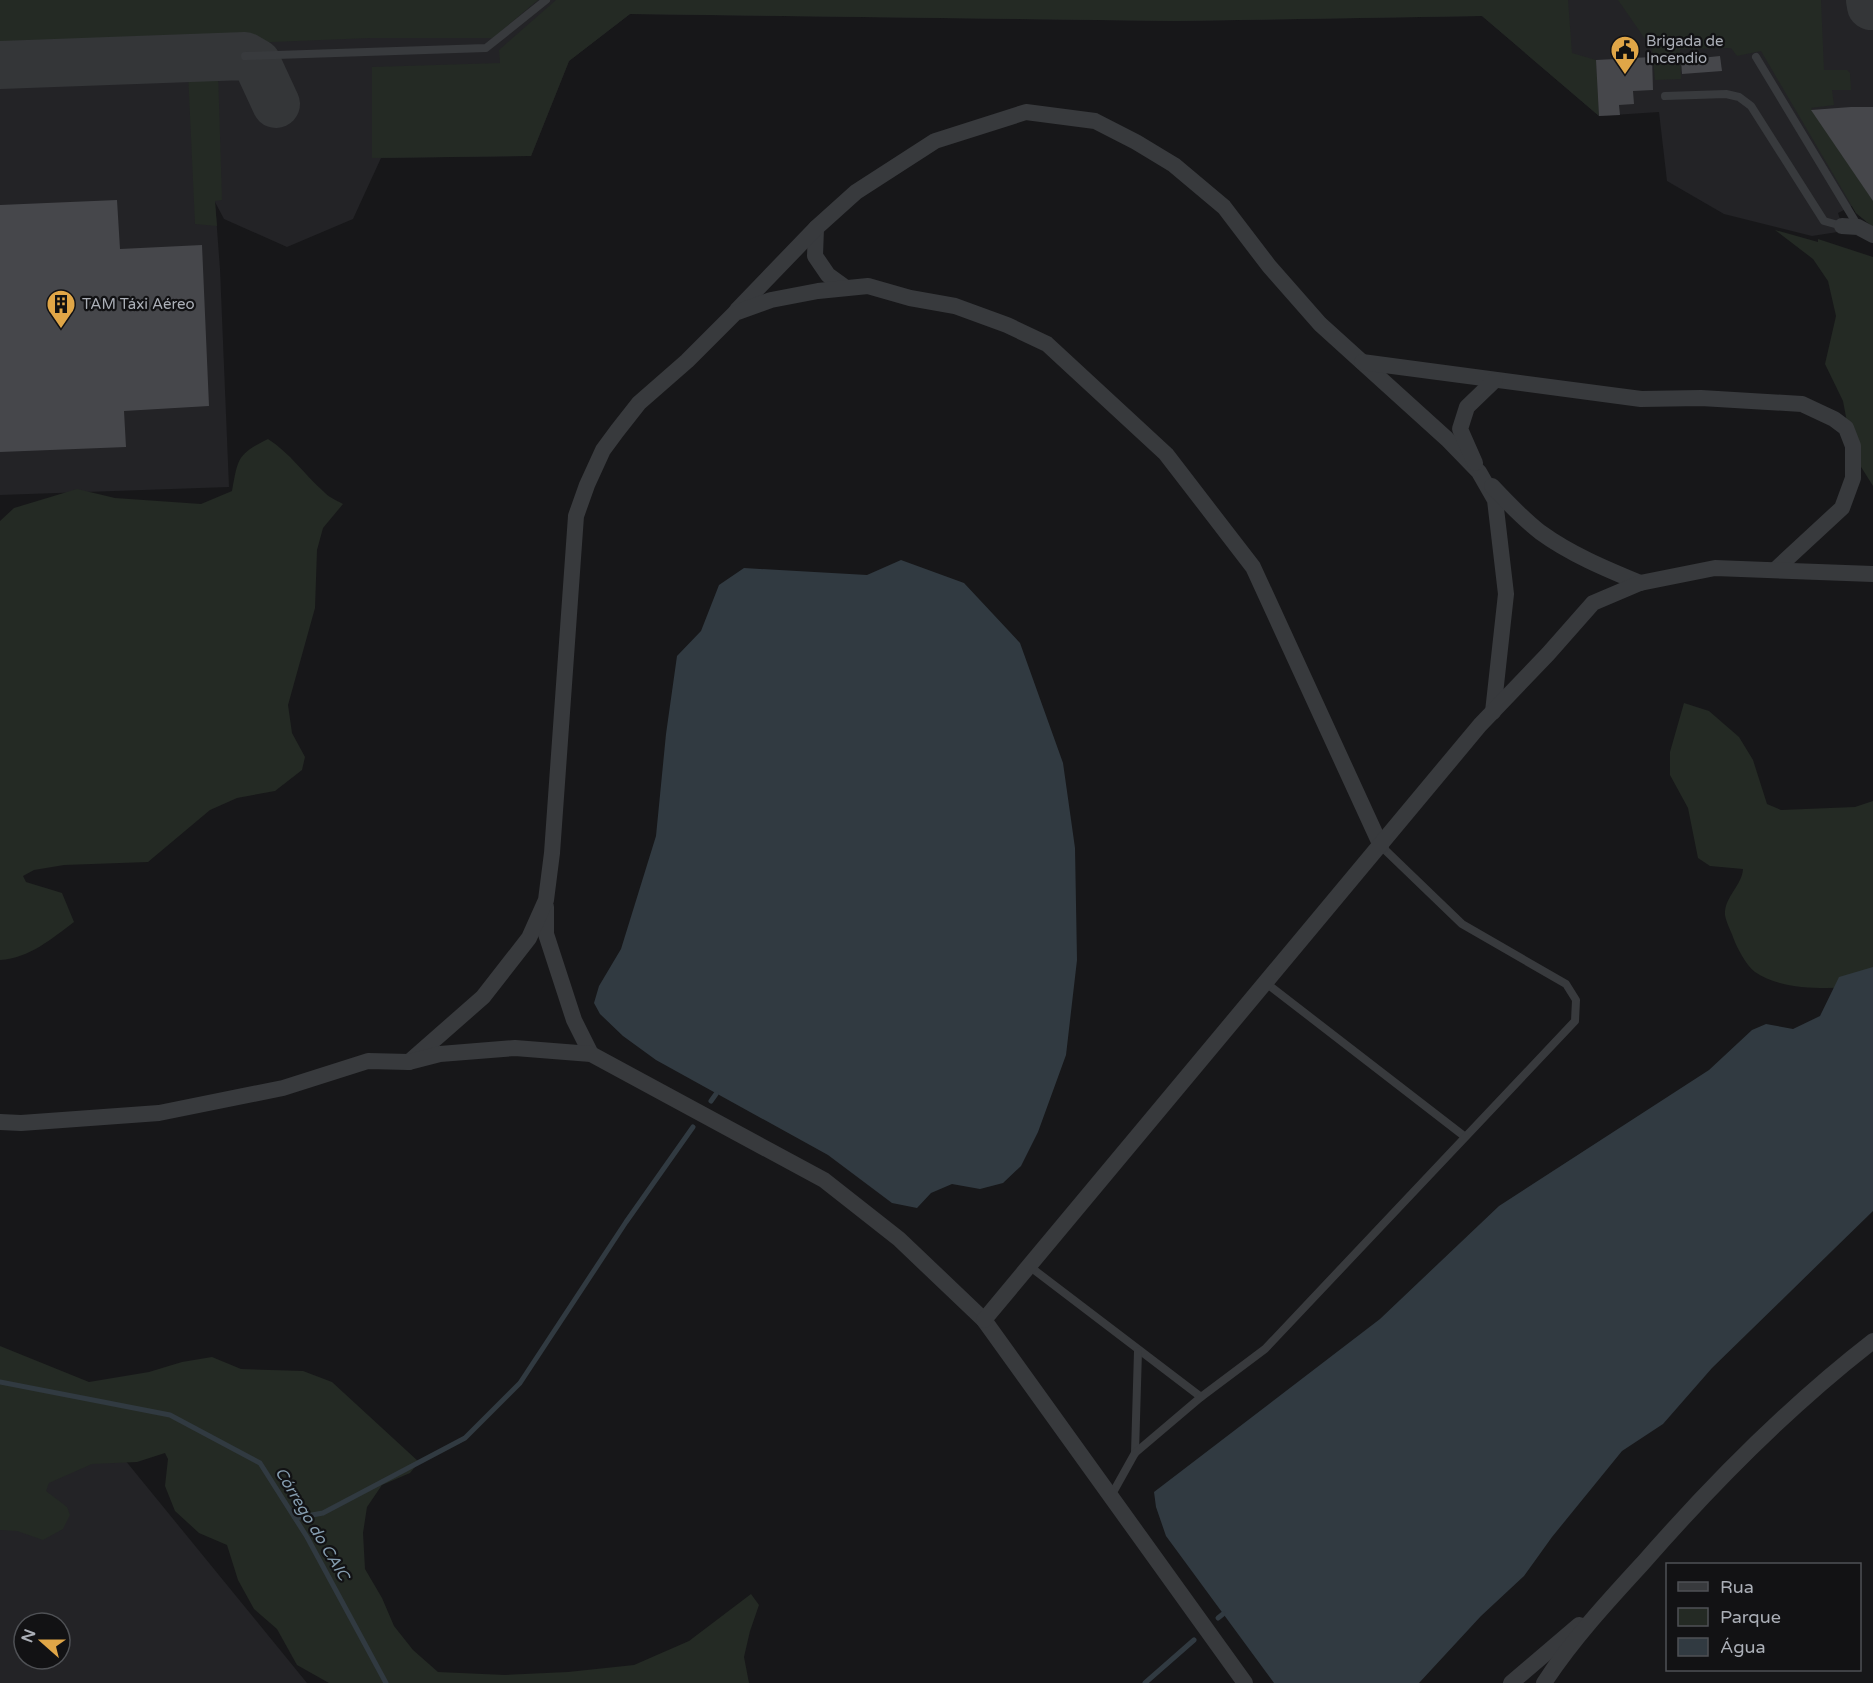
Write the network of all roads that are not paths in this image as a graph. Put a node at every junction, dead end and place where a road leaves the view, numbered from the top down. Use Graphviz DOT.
graph roads {
  1 [pos="546,0"];
  2 [pos="245,56"];
  3 [pos="1756,57"];
  4 [pos="1665,96"];
  5 [pos="816,228"];
  6 [pos="1858,229"];
  7 [pos="846,288"];
  8 [pos="735,313"];
  9 [pos="1362,362"];
  10 [pos="1495,380"];
  11 [pos="1479,472"];
  12 [pos="1775,570"];
  13 [pos="1873,574"];
  14 [pos="1640,583"];
  15 [pos="1493,712"];
  16 [pos="1381,846"];
  17 [pos="546,900"];
  18 [pos="1266,983"];
  19 [pos="591,1054"];
  20 [pos="409,1062"];
  21 [pos="0,1122"];
  22 [pos="1464,1136"];
  23 [pos="1029,1266"];
  24 [pos="984,1320"];
  25 [pos="1873,1341"];
  26 [pos="1138,1351"];
  27 [pos="1201,1397"];
  28 [pos="1135,1453"];
  29 [pos="1111,1496"];
  30 [pos="1616,1592"];
  31 [pos="1245,1683"];
  32 [pos="1511,1683"];
  33 [pos="1544,1683"];
  1 -- 2 [label="lane"];
  3 -- 6 [label="lane"];
  4 -- 6 [label="lane"];
  5 -- 7 [label="street"];
  5 -- 8 [label="street"];
  5 -- 9 [label="street"];
  7 -- 8 [label="street"];
  7 -- 16 [label="street"];
  8 -- 17 [label="street"];
  9 -- 10 [label="street"];
  9 -- 11 [label="street"];
  10 -- 11 [label="street"];
  10 -- 12 [label="street"];
  11 -- 14 [label="street"];
  11 -- 15 [label="street"];
  12 -- 13 [label="street"];
  12 -- 14 [label="street"];
  14 -- 15 [label="street"];
  15 -- 16 [label="street"];
  16 -- 18 [label="street"];
  16 -- 22 [label="lane"];
  17 -- 19 [label="street"];
  17 -- 20 [label="street"];
  18 -- 22 [label="lane"];
  18 -- 23 [label="street"];
  19 -- 20 [label="street"];
  19 -- 24 [label="street"];
  20 -- 21 [label="street"];
  22 -- 27 [label="lane"];
  23 -- 24 [label="street"];
  23 -- 26 [label="lane"];
  24 -- 29 [label="street"];
  25 -- 30 [label="street"];
  26 -- 27 [label="lane"];
  26 -- 28 [label="lane"];
  27 -- 28 [label="lane"];
  28 -- 29 [label="lane"];
  29 -- 31 [label="street"];
  30 -- 32 [label="street"];
  30 -- 33 [label="street"];
}
